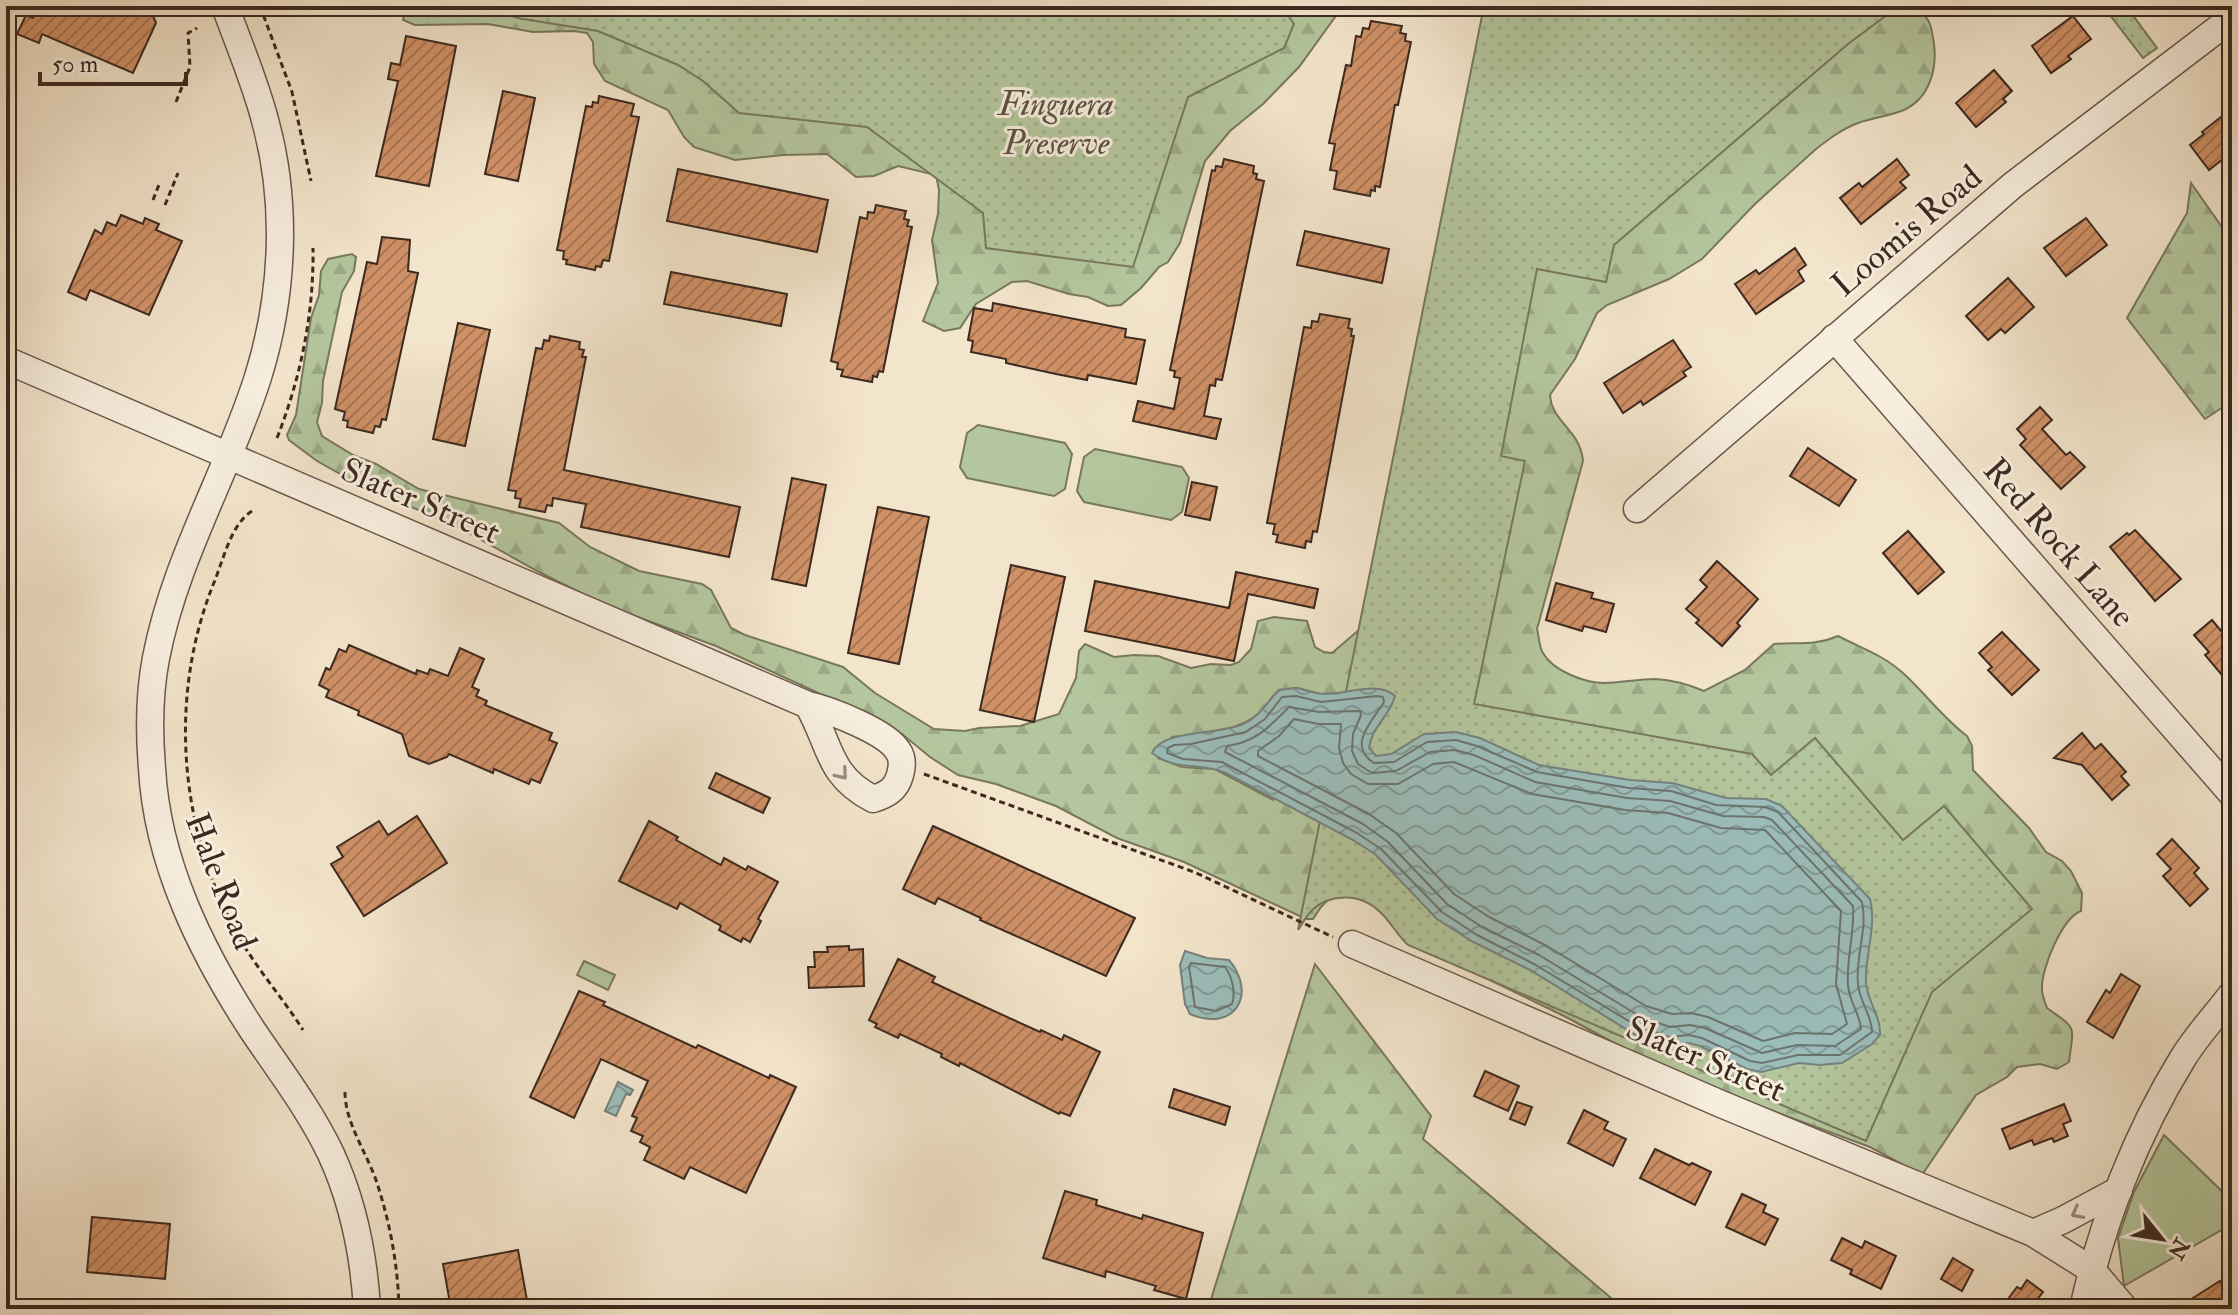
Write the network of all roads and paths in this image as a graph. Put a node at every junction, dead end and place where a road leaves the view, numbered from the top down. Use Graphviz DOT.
graph roads {
  1 [pos="225,6"];
  2 [pos="260,6"];
  3 [pos="2232,18"];
  4 [pos="197,28"];
  5 [pos="176,102"];
  6 [pos="178,173"];
  7 [pos="311,181"];
  8 [pos="160,182"];
  9 [pos="153,200"];
  10 [pos="165,205"];
  11 [pos="313,248"];
  12 [pos="1834,338"];
  13 [pos="6,360"];
  14 [pos="277,438"];
  15 [pos="227,457"];
  16 [pos="1637,509"];
  17 [pos="252,511"];
  18 [pos="808,705"];
  19 [pos="902,766"];
  20 [pos="2232,794"];
  21 [pos="1352,944"];
  22 [pos="2232,994"];
  23 [pos="303,1030"];
  24 [pos="345,1092"];
  25 [pos="2119,1190"];
  26 [pos="2033,1233"];
  27 [pos="2092,1270"];
  28 [pos="367,1309"];
  29 [pos="399,1309"];
  30 [pos="2083,1309"];
  31 [pos="2125,1309"];
  1 -- 15 [label="street, Hale Road"];
  2 -- 7 [label="path"];
  3 -- 12 [label="street, Loomis Road"];
  4 -- 5 [label="path"];
  6 -- 10 [label="path"];
  8 -- 9 [label="path"];
  11 -- 14 [label="path"];
  12 -- 16 [label="street, Loomis Road"];
  12 -- 20 [label="street, Red Rock Lane"];
  13 -- 15 [label="street, Slater Street"];
  15 -- 18 [label="street, Slater Street"];
  15 -- 28 [label="street, Hale Road"];
  17 -- 23 [label="path"];
  18 -- 19 [label="street, Slater Street"];
  18 -- 19 [label="street, one-way"];
  19 -- 21 [label="path"];
  21 -- 26 [label="street, Slater Street"];
  22 -- 25 [label="street"];
  24 -- 29 [label="path"];
  25 -- 26 [label="street, one-way"];
  25 -- 27 [label="street"];
  26 -- 27 [label="street, Slater Street"];
  27 -- 30 [label="street"];
  27 -- 31 [label="street, Slater Street"];
}
